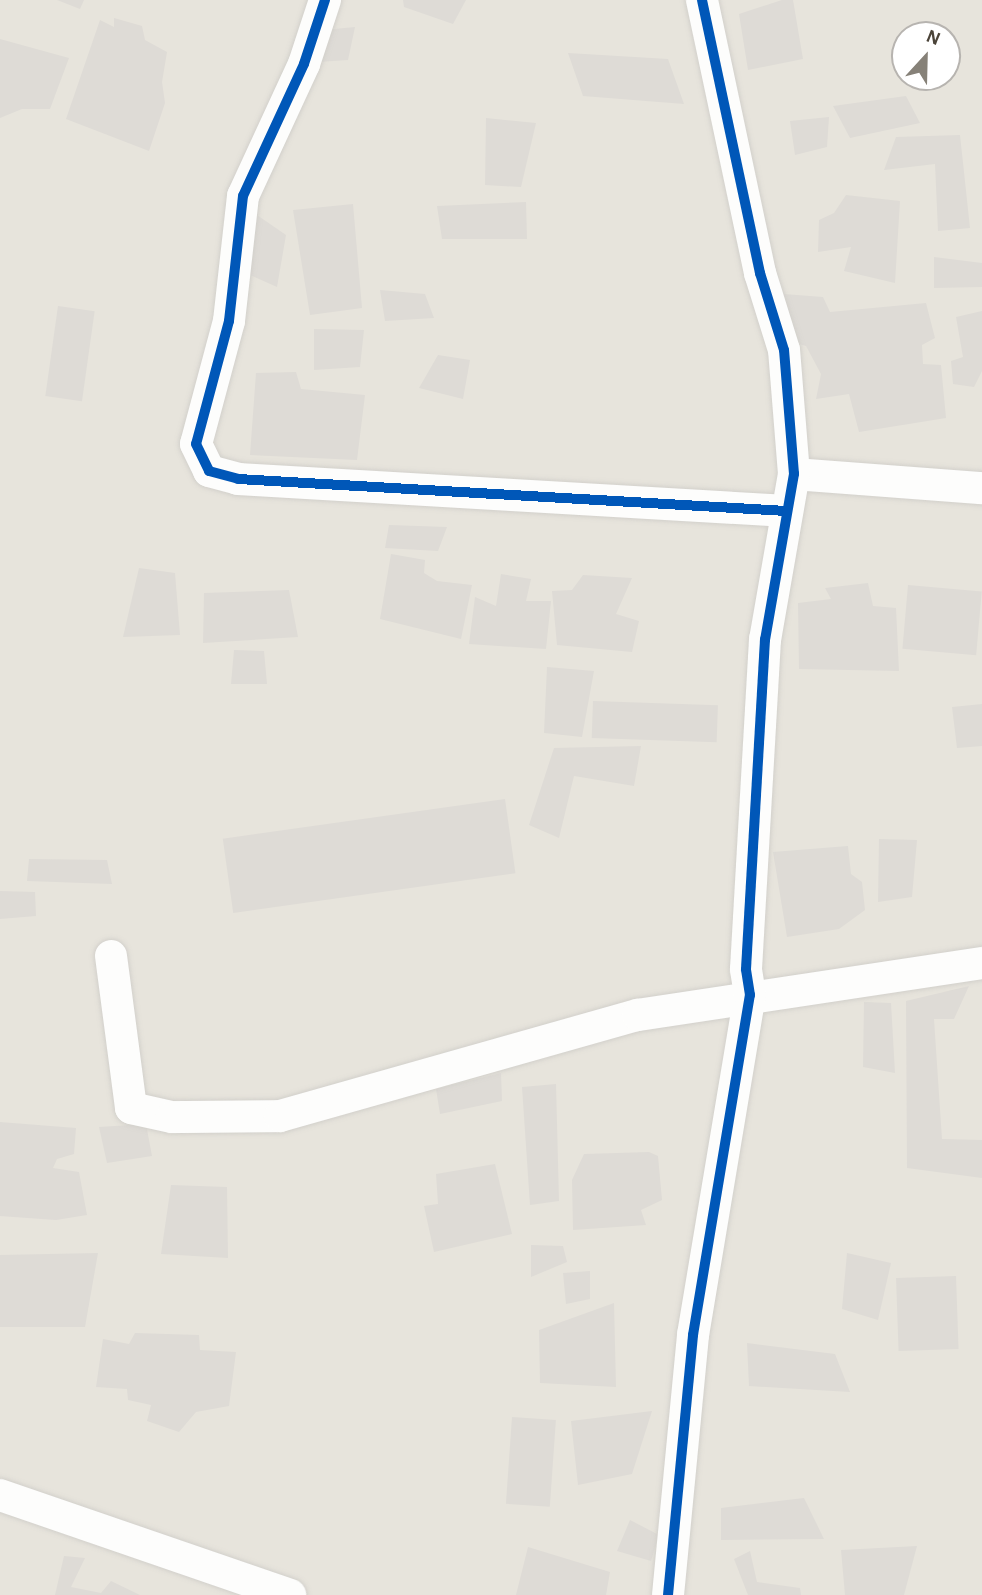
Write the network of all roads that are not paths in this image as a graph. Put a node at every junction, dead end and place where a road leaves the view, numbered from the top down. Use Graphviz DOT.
graph roads {
  1 [pos="325,0"];
  2 [pos="702,0"];
  3 [pos="794,474"];
  4 [pos="982,488"];
  5 [pos="787,511"];
  6 [pos="111,956"];
  7 [pos="982,963"];
  8 [pos="750,995"];
  9 [pos="0,1496"];
  10 [pos="290,1595"];
  11 [pos="668,1595"];
  1 -- 5 [label="street"];
  2 -- 3 [label="street"];
  3 -- 4 [label="street"];
  3 -- 5 [label="street"];
  5 -- 8 [label="street"];
  6 -- 8 [label="street"];
  7 -- 8 [label="street"];
  8 -- 11 [label="street"];
  9 -- 10 [label="street"];
}
